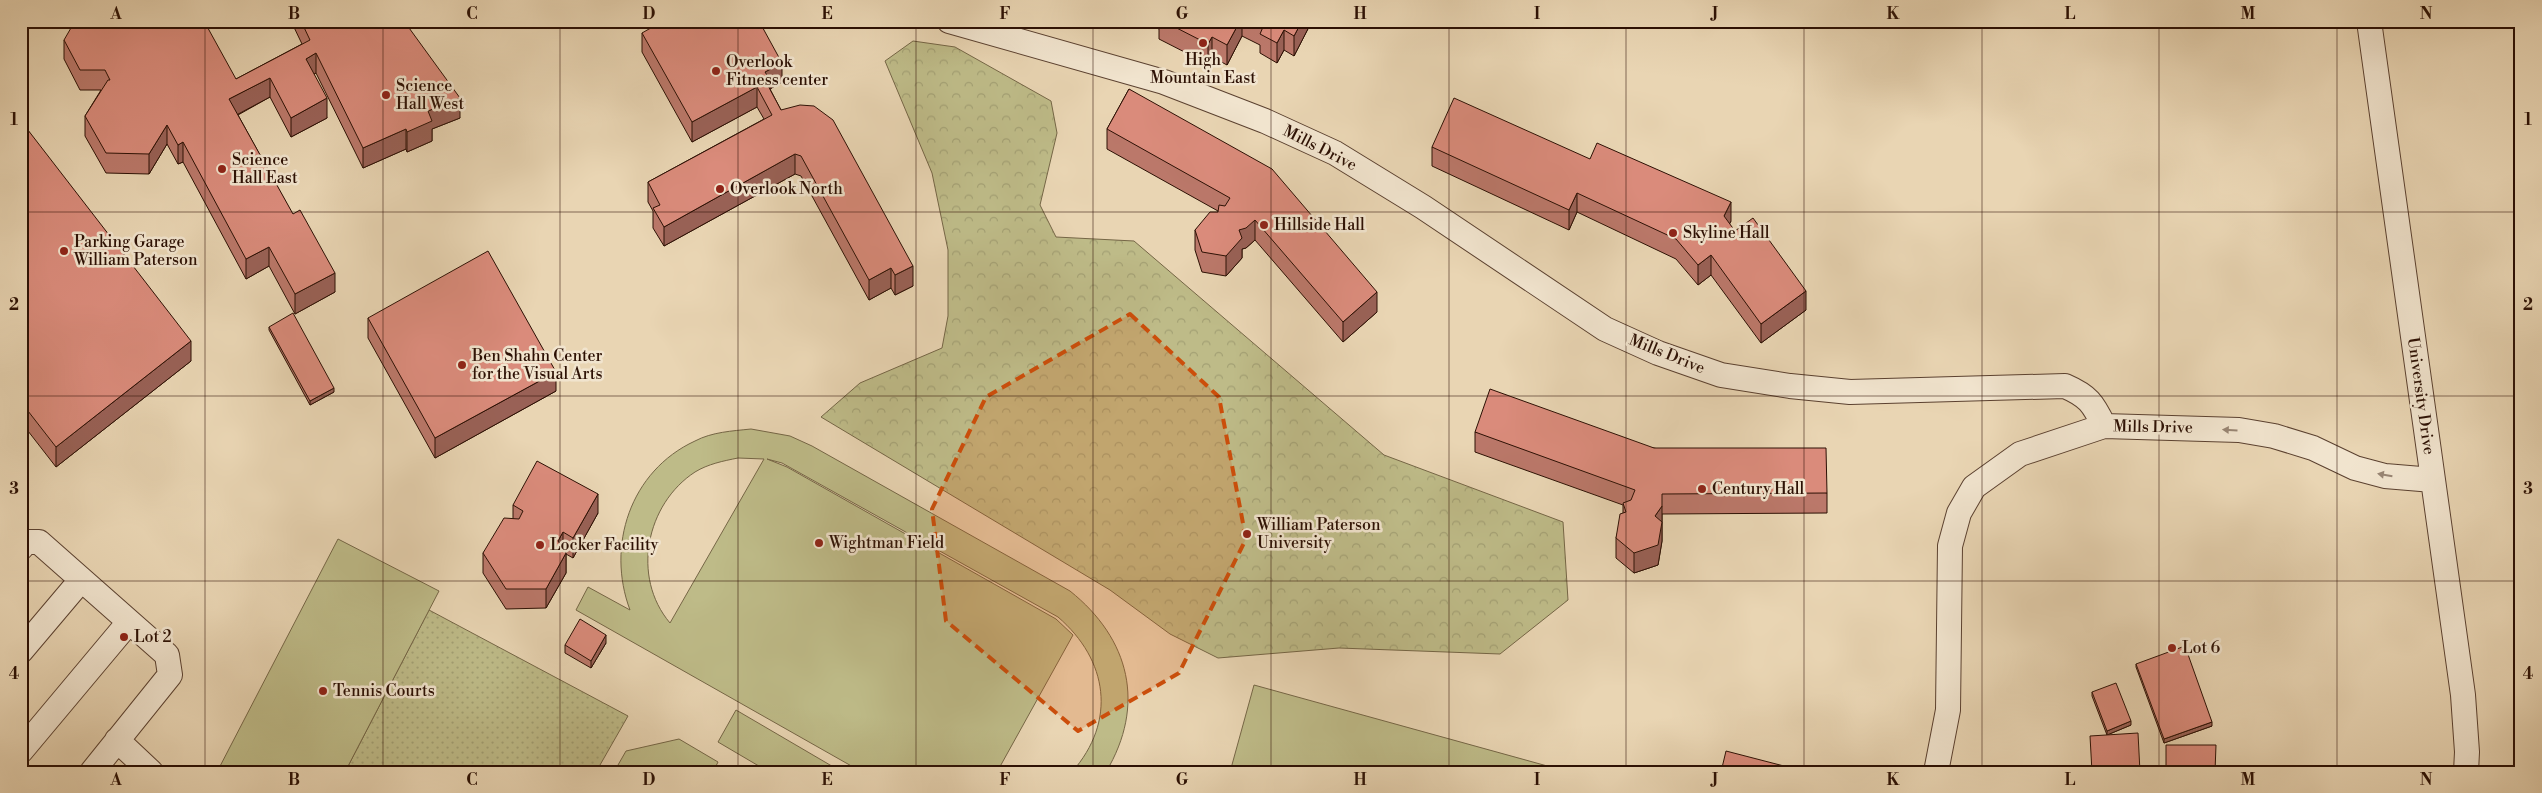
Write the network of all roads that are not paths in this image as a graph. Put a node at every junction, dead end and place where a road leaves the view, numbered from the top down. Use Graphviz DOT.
graph roads {
  1 [pos="949,21"];
  2 [pos="2369,21"];
  3 [pos="2104,426"];
  4 [pos="2433,480"];
  5 [pos="21,548"];
  6 [pos="81,580"];
  7 [pos="129,622"];
  8 [pos="21,651"];
  9 [pos="117,740"];
  10 [pos="21,751"];
  11 [pos="92,772"];
  12 [pos="151,772"];
  13 [pos="1936,772"];
  14 [pos="2466,772"];
  1 -- 3 [label="street, Mills Drive"];
  2 -- 4 [label="street, University Drive"];
  4 -- 3 [label="street, Mills Drive, one-way"];
  3 -- 13 [label="street"];
  4 -- 14 [label="street, University Drive"];
  5 -- 6 [label="street"];
  6 -- 7 [label="street"];
  6 -- 8 [label="street"];
  7 -- 9 [label="street"];
  7 -- 10 [label="street"];
  9 -- 11 [label="street"];
  9 -- 12 [label="street"];
}
